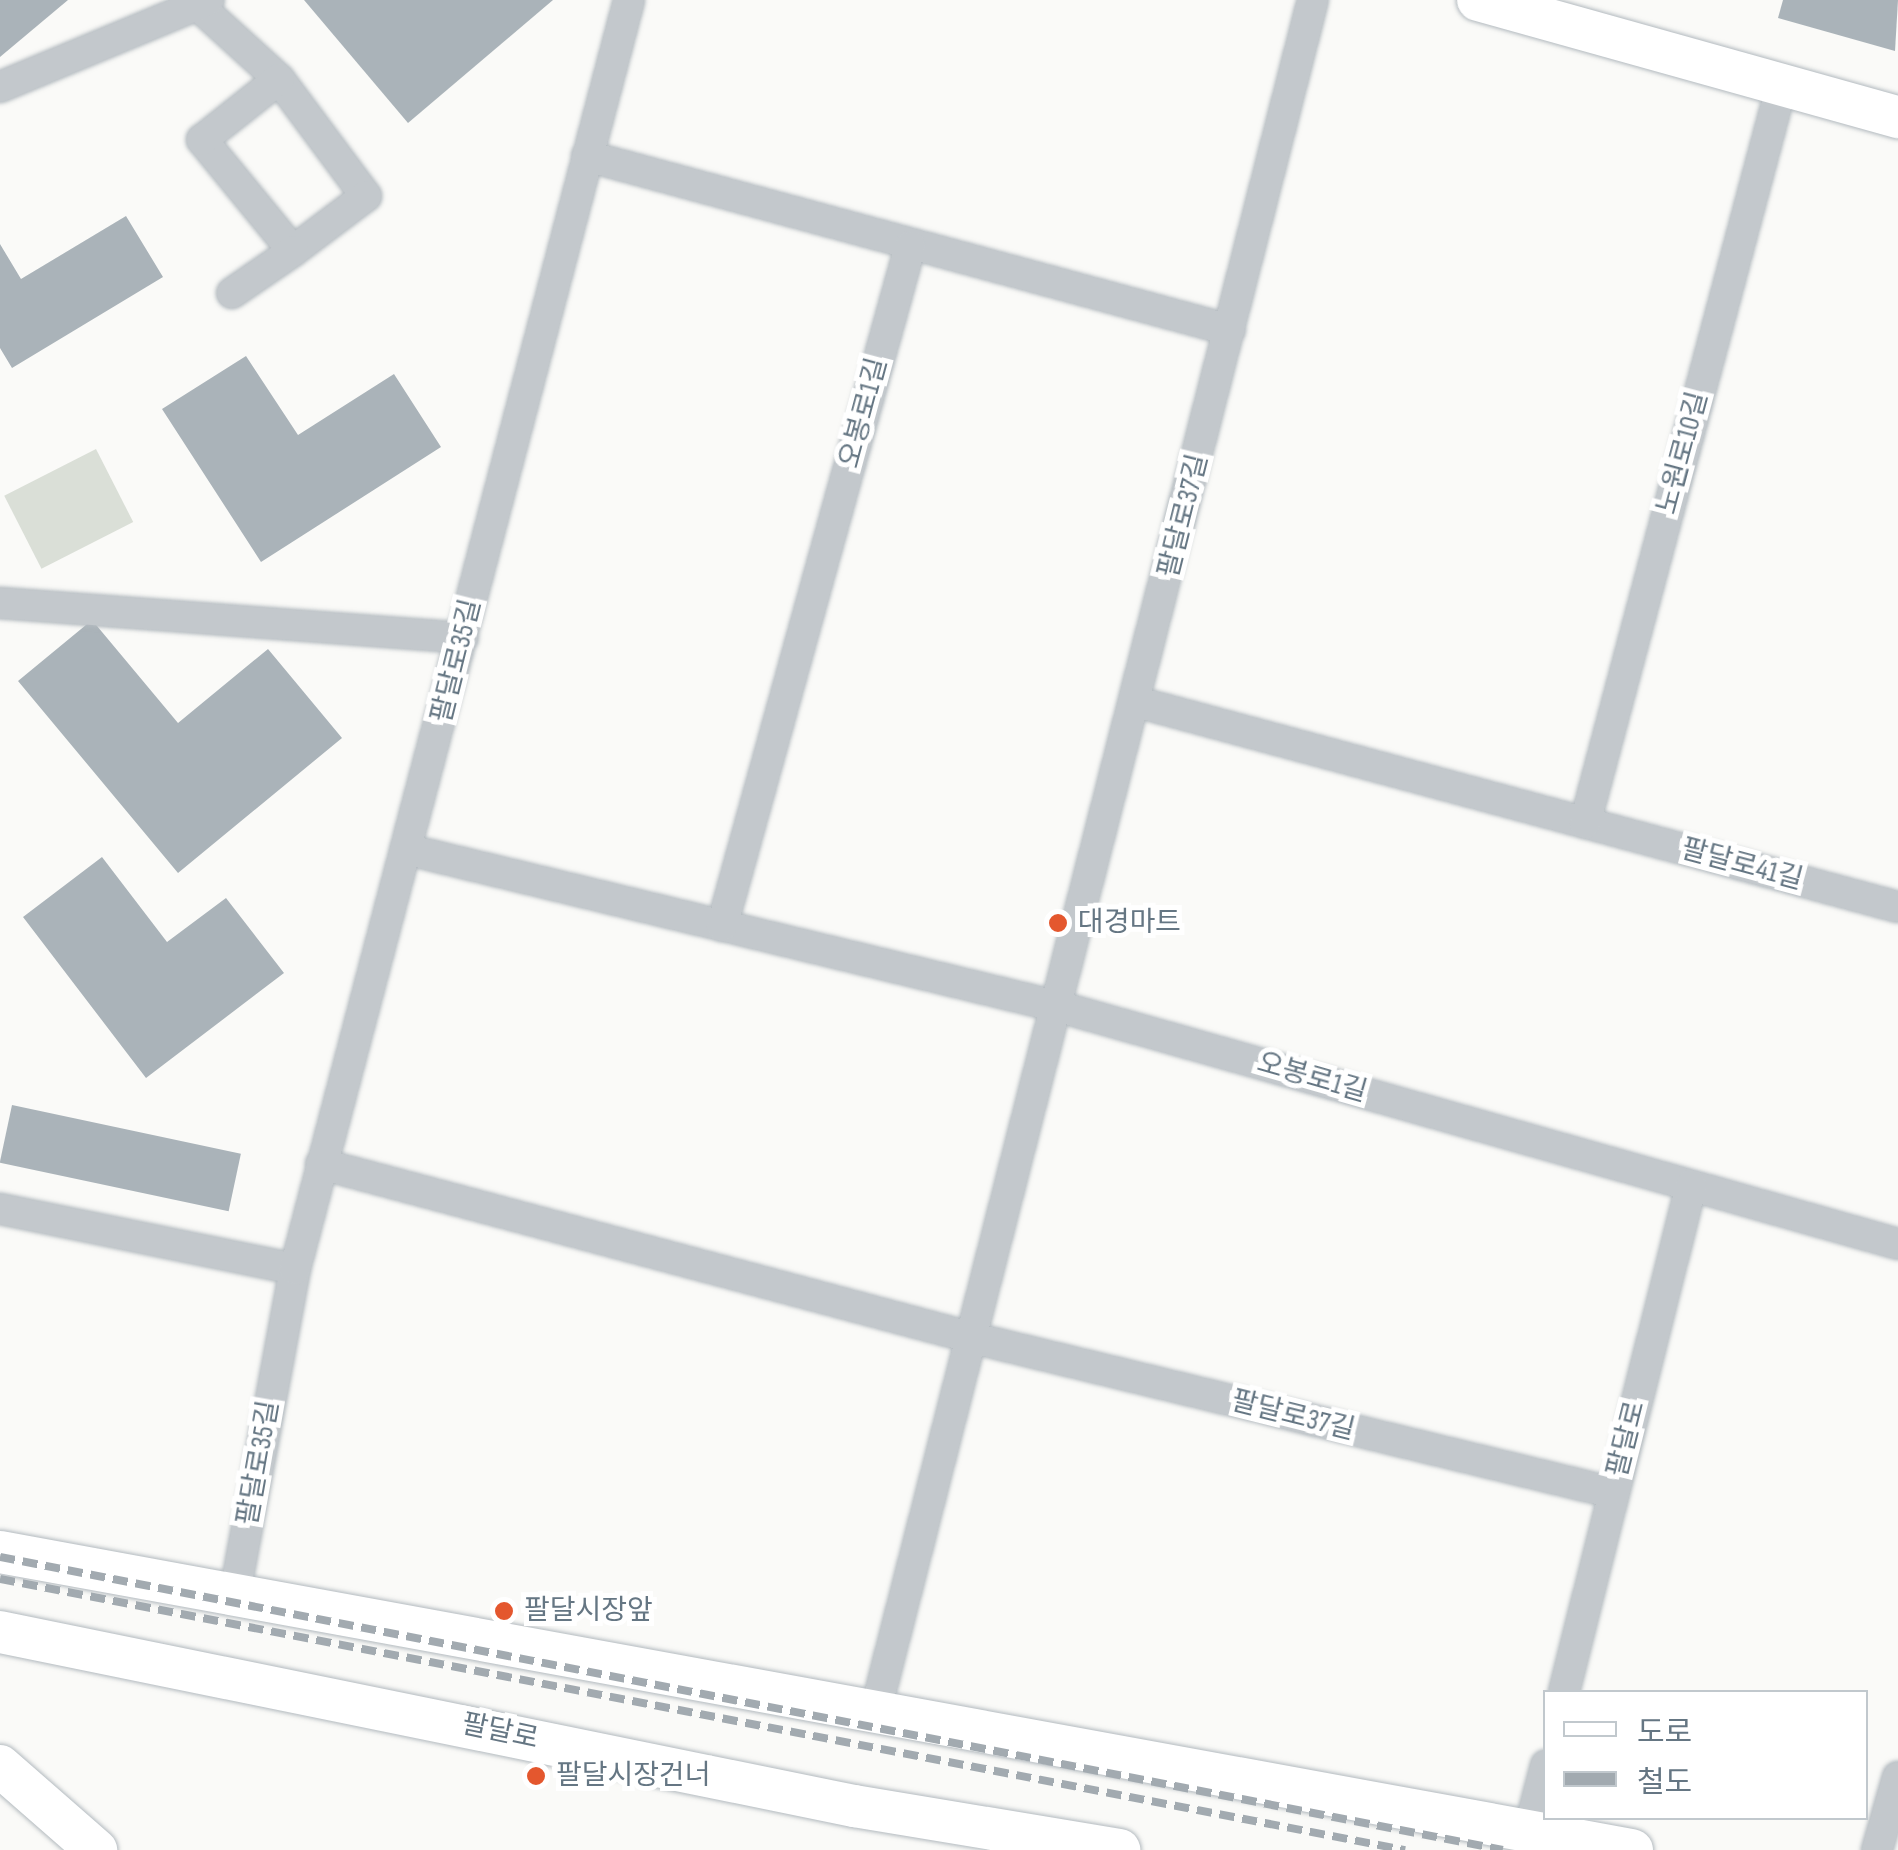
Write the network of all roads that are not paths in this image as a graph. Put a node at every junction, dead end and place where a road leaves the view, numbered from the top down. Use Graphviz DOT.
graph roads {
  1 [pos="628,0"];
  2 [pos="1313,0"];
  3 [pos="1478,0"];
  4 [pos="205,5"];
  5 [pos="279,80"];
  6 [pos="1782,84"];
  7 [pos="0,87"];
  8 [pos="1898,117"];
  9 [pos="586,156"];
  10 [pos="910,247"];
  11 [pos="292,250"];
  12 [pos="232,292"];
  13 [pos="1230,330"];
  14 [pos="0,603"];
  15 [pos="464,638"];
  16 [pos="1137,702"];
  17 [pos="1585,822"];
  18 [pos="409,850"];
  19 [pos="1898,906"];
  20 [pos="722,926"];
  21 [pos="1060,1007"];
  22 [pos="321,1164"];
  23 [pos="1691,1186"];
  24 [pos="0,1209"];
  25 [pos="1898,1244"];
  26 [pos="295,1269"];
  27 [pos="973,1338"];
  28 [pos="1614,1494"];
  29 [pos="0,1552"];
  30 [pos="234,1598"];
  31 [pos="0,1632"];
  32 [pos="1565,1690"];
  33 [pos="875,1713"];
  34 [pos="0,1766"];
  35 [pos="1543,1776"];
  36 [pos="1898,1777"];
  37 [pos="1529,1830"];
  38 [pos="96,1850"];
  39 [pos="1119,1850"];
  40 [pos="1632,1850"];
  41 [pos="1877,1850"];
  1 -- 9 [label="street, 팔달로35길"];
  2 -- 13 [label="street, 팔달로37길"];
  3 -- 6 [label="main road"];
  4 -- 5 [label="street"];
  4 -- 7 [label="street"];
  5 -- 11 [label="street"];
  5 -- 11 [label="street"];
  6 -- 8 [label="main road"];
  6 -- 17 [label="street, 노원로10길"];
  9 -- 10 [label="street"];
  9 -- 15 [label="street, 팔달로35길"];
  10 -- 13 [label="street"];
  10 -- 20 [label="street, 오봉로1길"];
  11 -- 12 [label="street"];
  13 -- 16 [label="street, 팔달로37길"];
  14 -- 15 [label="street"];
  15 -- 18 [label="street, 팔달로35길"];
  16 -- 17 [label="street"];
  16 -- 21 [label="street, 팔달로37길"];
  17 -- 19 [label="street, 팔달로41길"];
  18 -- 20 [label="street, 오봉로1길"];
  18 -- 22 [label="street, 팔달로35길"];
  20 -- 21 [label="street, 오봉로1길"];
  21 -- 23 [label="street, 오봉로1길"];
  21 -- 27 [label="street, 팔달로37길"];
  22 -- 26 [label="street, 팔달로35길"];
  22 -- 27 [label="street"];
  23 -- 25 [label="street, 오봉로1길"];
  23 -- 28 [label="street, 팔달로"];
  24 -- 26 [label="street"];
  26 -- 30 [label="street, 팔달로35길"];
  27 -- 28 [label="street, 팔달로37길"];
  27 -- 33 [label="street, 팔달로37길"];
  28 -- 32 [label="street, 팔달로"];
  29 -- 30 [label="main road"];
  30 -- 33 [label="main road"];
  31 -- 39 [label="main road, 팔달로"];
  33 -- 37 [label="main road"];
  34 -- 38 [label="main road"];
  35 -- 37 [label="street"];
  36 -- 41 [label="street"];
  37 -- 40 [label="main road"];
}
